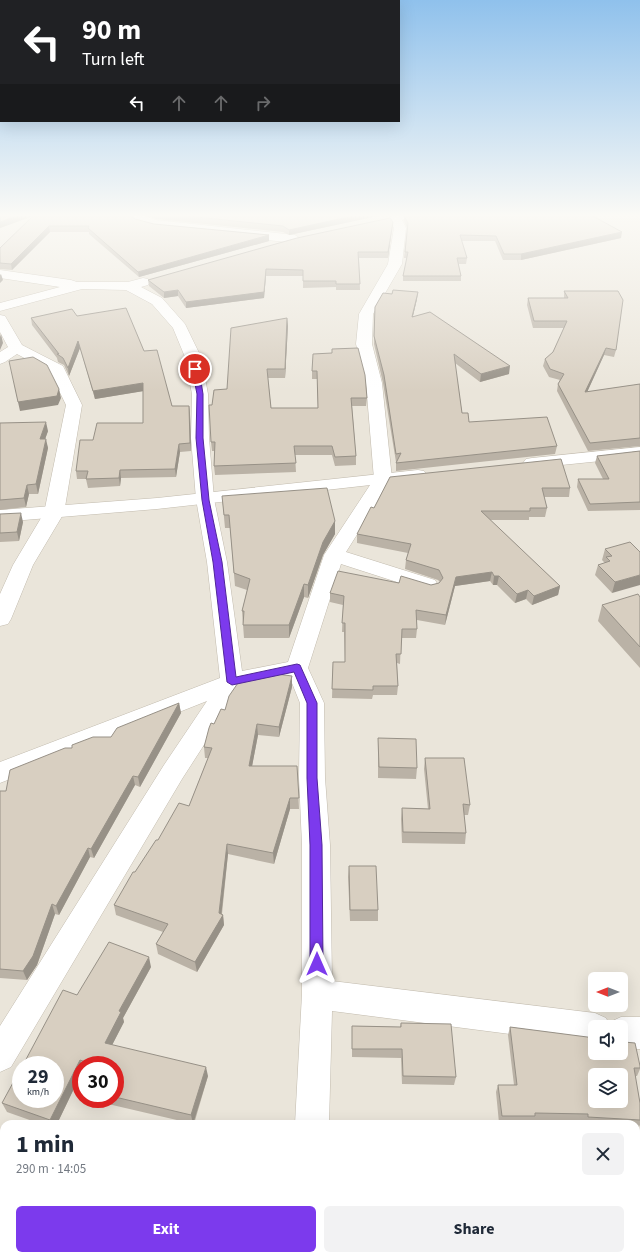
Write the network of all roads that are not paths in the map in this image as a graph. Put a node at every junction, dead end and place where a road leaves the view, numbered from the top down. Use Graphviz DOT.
graph roads {
  1 [pos="390,273"];
  2 [pos="0,274"];
  3 [pos="159,278"];
  4 [pos="82,285"];
  5 [pos="129,286"];
  6 [pos="0,307"];
  7 [pos="0,320"];
  8 [pos="16,348"];
  9 [pos="0,359"];
  10 [pos="640,452"];
  11 [pos="516,465"];
  12 [pos="438,473"];
  13 [pos="383,479"];
  14 [pos="205,500"];
  15 [pos="54,513"];
  16 [pos="0,516"];
  17 [pos="334,555"];
  18 [pos="431,586"];
  19 [pos="0,619"];
  20 [pos="297,668"];
  21 [pos="232,682"];
  22 [pos="0,773"];
  23 [pos="317,994"];
  24 [pos="588,1028"];
  25 [pos="628,1033"];
  26 [pos="640,1033"];
  27 [pos="0,1056"];
  28 [pos="312,1120"];
  1 -- 13 [label="street"];
  2 -- 4 [label="street"];
  3 -- 5 [label="street"];
  4 -- 5 [label="street"];
  4 -- 6 [label="street"];
  5 -- 14 [label="street"];
  7 -- 8 [label="street"];
  8 -- 9 [label="street"];
  8 -- 15 [label="street"];
  10 -- 11 [label="street"];
  12 -- 13 [label="street"];
  13 -- 14 [label="street"];
  13 -- 17 [label="street"];
  14 -- 15 [label="street"];
  14 -- 21 [label="street"];
  15 -- 16 [label="street"];
  15 -- 19 [label="street"];
  17 -- 18 [label="street"];
  17 -- 20 [label="street"];
  20 -- 21 [label="street"];
  20 -- 23 [label="street"];
  21 -- 22 [label="street"];
  21 -- 27 [label="street"];
  23 -- 24 [label="street"];
  23 -- 28 [label="street"];
  25 -- 26 [label="street"];
}
